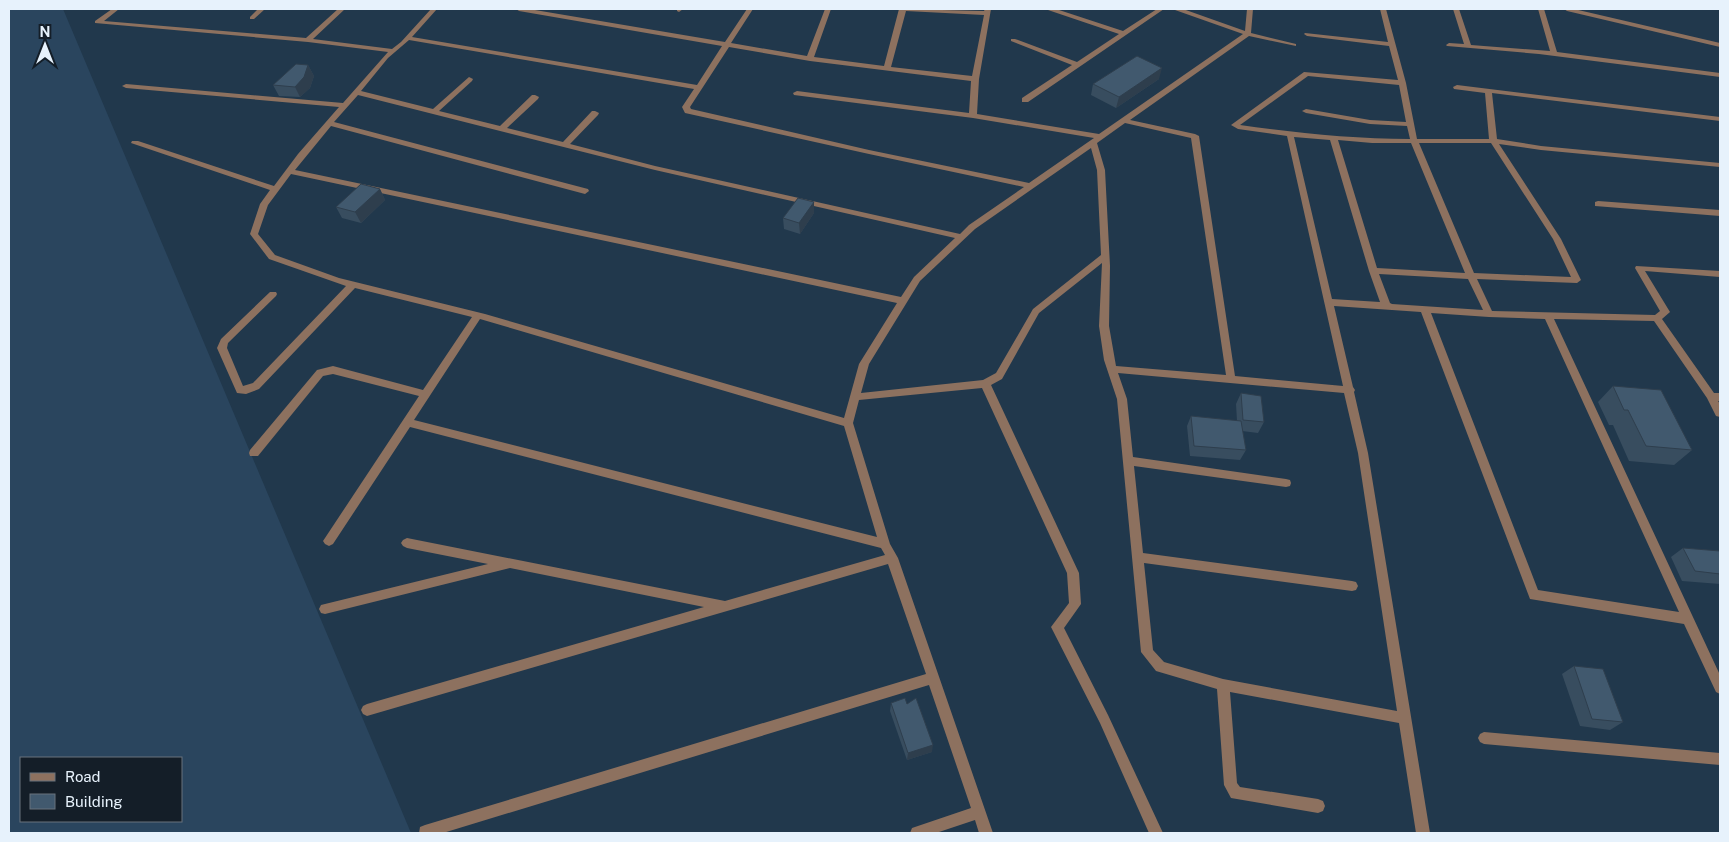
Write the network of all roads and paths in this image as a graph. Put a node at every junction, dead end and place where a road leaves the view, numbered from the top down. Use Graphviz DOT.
graph roads {
  1 [pos="116,9"];
  2 [pos="262,9"];
  3 [pos="342,9"];
  4 [pos="434,9"];
  5 [pos="519,9"];
  6 [pos="750,9"];
  7 [pos="828,9"];
  8 [pos="903,9"];
  9 [pos="1050,9"];
  10 [pos="1161,9"];
  11 [pos="1177,9"];
  12 [pos="1250,9"];
  13 [pos="1382,9"];
  14 [pos="1456,9"];
  15 [pos="1541,9"];
  16 [pos="1566,9"];
  17 [pos="988,11"];
  18 [pos="252,18"];
  19 [pos="1124,34"];
  20 [pos="1248,34"];
  21 [pos="1307,34"];
  22 [pos="408,38"];
  23 [pos="308,40"];
  24 [pos="1014,40"];
  25 [pos="728,44"];
  26 [pos="1294,44"];
  27 [pos="1390,44"];
  28 [pos="1449,45"];
  29 [pos="1720,45"];
  30 [pos="1468,46"];
  31 [pos="394,51"];
  32 [pos="1554,54"];
  33 [pos="810,59"];
  34 [pos="1077,65"];
  35 [pos="887,69"];
  36 [pos="1718,74"];
  37 [pos="469,79"];
  38 [pos="975,79"];
  39 [pos="1402,83"];
  40 [pos="1720,84"];
  41 [pos="126,86"];
  42 [pos="698,87"];
  43 [pos="1457,87"];
  44 [pos="1488,91"];
  45 [pos="356,92"];
  46 [pos="797,93"];
  47 [pos="535,97"];
  48 [pos="1026,100"];
  49 [pos="345,105"];
  50 [pos="435,112"];
  51 [pos="1306,112"];
  52 [pos="595,113"];
  53 [pos="973,116"];
  54 [pos="1720,119"];
  55 [pos="1124,121"];
  56 [pos="330,124"];
  57 [pos="1409,124"];
  58 [pos="502,129"];
  59 [pos="1290,134"];
  60 [pos="1333,138"];
  61 [pos="1097,139"];
  62 [pos="1414,141"];
  63 [pos="1493,141"];
  64 [pos="135,143"];
  65 [pos="565,145"];
  66 [pos="1719,167"];
  67 [pos="290,171"];
  68 [pos="1031,186"];
  69 [pos="275,189"];
  70 [pos="584,190"];
  71 [pos="1598,204"];
  72 [pos="1720,213"];
  73 [pos="962,237"];
  74 [pos="1105,256"];
  75 [pos="1373,271"];
  76 [pos="1720,274"];
  77 [pos="1471,276"];
  78 [pos="353,285"];
  79 [pos="273,294"];
  80 [pos="903,301"];
  81 [pos="1329,302"];
  82 [pos="1387,306"];
  83 [pos="1425,310"];
  84 [pos="1489,314"];
  85 [pos="477,316"];
  86 [pos="1548,316"];
  87 [pos="1658,318"];
  88 [pos="1112,369"];
  89 [pos="1231,379"];
  90 [pos="985,384"];
  91 [pos="1350,390"];
  92 [pos="426,394"];
  93 [pos="854,397"];
  94 [pos="1716,397"];
  95 [pos="1720,413"];
  96 [pos="407,422"];
  97 [pos="848,423"];
  98 [pos="254,453"];
  99 [pos="1128,460"];
  100 [pos="1286,483"];
  101 [pos="329,541"];
  102 [pos="406,543"];
  103 [pos="885,544"];
  104 [pos="1137,557"];
  105 [pos="892,558"];
  106 [pos="512,564"];
  107 [pos="1352,586"];
  108 [pos="726,606"];
  109 [pos="325,609"];
  110 [pos="1688,619"];
  111 [pos="932,678"];
  112 [pos="1223,685"];
  113 [pos="1720,688"];
  114 [pos="367,710"];
  115 [pos="1404,718"];
  116 [pos="1484,738"];
  117 [pos="1720,759"];
  118 [pos="1318,806"];
  119 [pos="978,812"];
  120 [pos="425,832"];
  121 [pos="917,833"];
  122 [pos="986,833"];
  123 [pos="1156,833"];
  124 [pos="1423,833"];
  1 -- 23 [label="street"];
  2 -- 18 [label="street"];
  3 -- 23 [label="street"];
  4 -- 22 [label="street"];
  5 -- 25 [label="street"];
  6 -- 25 [label="street"];
  7 -- 33 [label="street"];
  8 -- 17 [label="street"];
  8 -- 35 [label="street"];
  9 -- 19 [label="street"];
  10 -- 19 [label="street"];
  11 -- 20 [label="street"];
  12 -- 20 [label="street"];
  13 -- 27 [label="street"];
  14 -- 30 [label="street"];
  15 -- 32 [label="street"];
  16 -- 29 [label="street"];
  17 -- 38 [label="street"];
  19 -- 34 [label="street"];
  20 -- 26 [label="street"];
  20 -- 55 [label="street"];
  21 -- 27 [label="street"];
  22 -- 31 [label="street"];
  22 -- 42 [label="street"];
  23 -- 31 [label="street"];
  24 -- 34 [label="street"];
  25 -- 33 [label="street"];
  25 -- 42 [label="street"];
  27 -- 39 [label="street"];
  28 -- 30 [label="street"];
  30 -- 32 [label="street"];
  31 -- 45 [label="street"];
  32 -- 36 [label="street"];
  33 -- 35 [label="street"];
  34 -- 48 [label="street"];
  35 -- 38 [label="street"];
  36 -- 40 [label="street"];
  37 -- 50 [label="street"];
  38 -- 53 [label="street"];
  39 -- 57 [label="street"];
  39 -- 59 [label="street"];
  41 -- 49 [label="street"];
  42 -- 68 [label="street"];
  43 -- 44 [label="street"];
  44 -- 54 [label="street"];
  44 -- 63 [label="street"];
  45 -- 49 [label="street"];
  45 -- 50 [label="street"];
  46 -- 53 [label="street"];
  47 -- 58 [label="street"];
  49 -- 56 [label="street"];
  50 -- 58 [label="street"];
  51 -- 57 [label="street"];
  52 -- 65 [label="street"];
  53 -- 61 [label="street"];
  55 -- 61 [label="street"];
  55 -- 89 [label="street"];
  56 -- 67 [label="street"];
  56 -- 70 [label="street"];
  57 -- 62 [label="street"];
  58 -- 65 [label="street"];
  59 -- 60 [label="street"];
  59 -- 81 [label="street"];
  60 -- 62 [label="street"];
  60 -- 75 [label="street"];
  61 -- 68 [label="street"];
  61 -- 74 [label="street"];
  62 -- 63 [label="street"];
  62 -- 77 [label="street"];
  63 -- 66 [label="street"];
  63 -- 77 [label="street"];
  64 -- 69 [label="street"];
  65 -- 73 [label="street"];
  67 -- 69 [label="street"];
  67 -- 80 [label="street"];
  68 -- 73 [label="street"];
  69 -- 78 [label="street"];
  71 -- 72 [label="street"];
  73 -- 80 [label="street"];
  74 -- 88 [label="street"];
  74 -- 90 [label="street"];
  75 -- 77 [label="street"];
  75 -- 82 [label="street"];
  76 -- 87 [label="street"];
  77 -- 84 [label="street"];
  78 -- 79 [label="street"];
  78 -- 85 [label="street"];
  80 -- 93 [label="street"];
  81 -- 82 [label="street"];
  81 -- 91 [label="street"];
  82 -- 83 [label="street"];
  83 -- 84 [label="street"];
  83 -- 110 [label="street"];
  84 -- 86 [label="street"];
  85 -- 92 [label="street"];
  85 -- 97 [label="street"];
  86 -- 87 [label="street"];
  86 -- 110 [label="street"];
  87 -- 94 [label="street"];
  88 -- 89 [label="street"];
  88 -- 99 [label="street"];
  89 -- 91 [label="street"];
  90 -- 93 [label="street"];
  90 -- 123 [label="street"];
  91 -- 115 [label="street"];
  92 -- 96 [label="street"];
  92 -- 98 [label="street"];
  93 -- 97 [label="street"];
  94 -- 95 [label="street"];
  96 -- 101 [label="street"];
  96 -- 103 [label="street"];
  97 -- 103 [label="street"];
  99 -- 100 [label="street"];
  99 -- 104 [label="street"];
  102 -- 106 [label="street"];
  103 -- 105 [label="street"];
  104 -- 107 [label="street"];
  104 -- 112 [label="street"];
  105 -- 108 [label="street"];
  105 -- 111 [label="street"];
  106 -- 108 [label="street"];
  106 -- 109 [label="street"];
  108 -- 114 [label="street"];
  110 -- 113 [label="street"];
  111 -- 119 [label="street"];
  111 -- 120 [label="street"];
  112 -- 115 [label="street"];
  112 -- 118 [label="street"];
  115 -- 124 [label="street"];
  116 -- 117 [label="street"];
  119 -- 121 [label="street"];
  119 -- 122 [label="street"];
}
